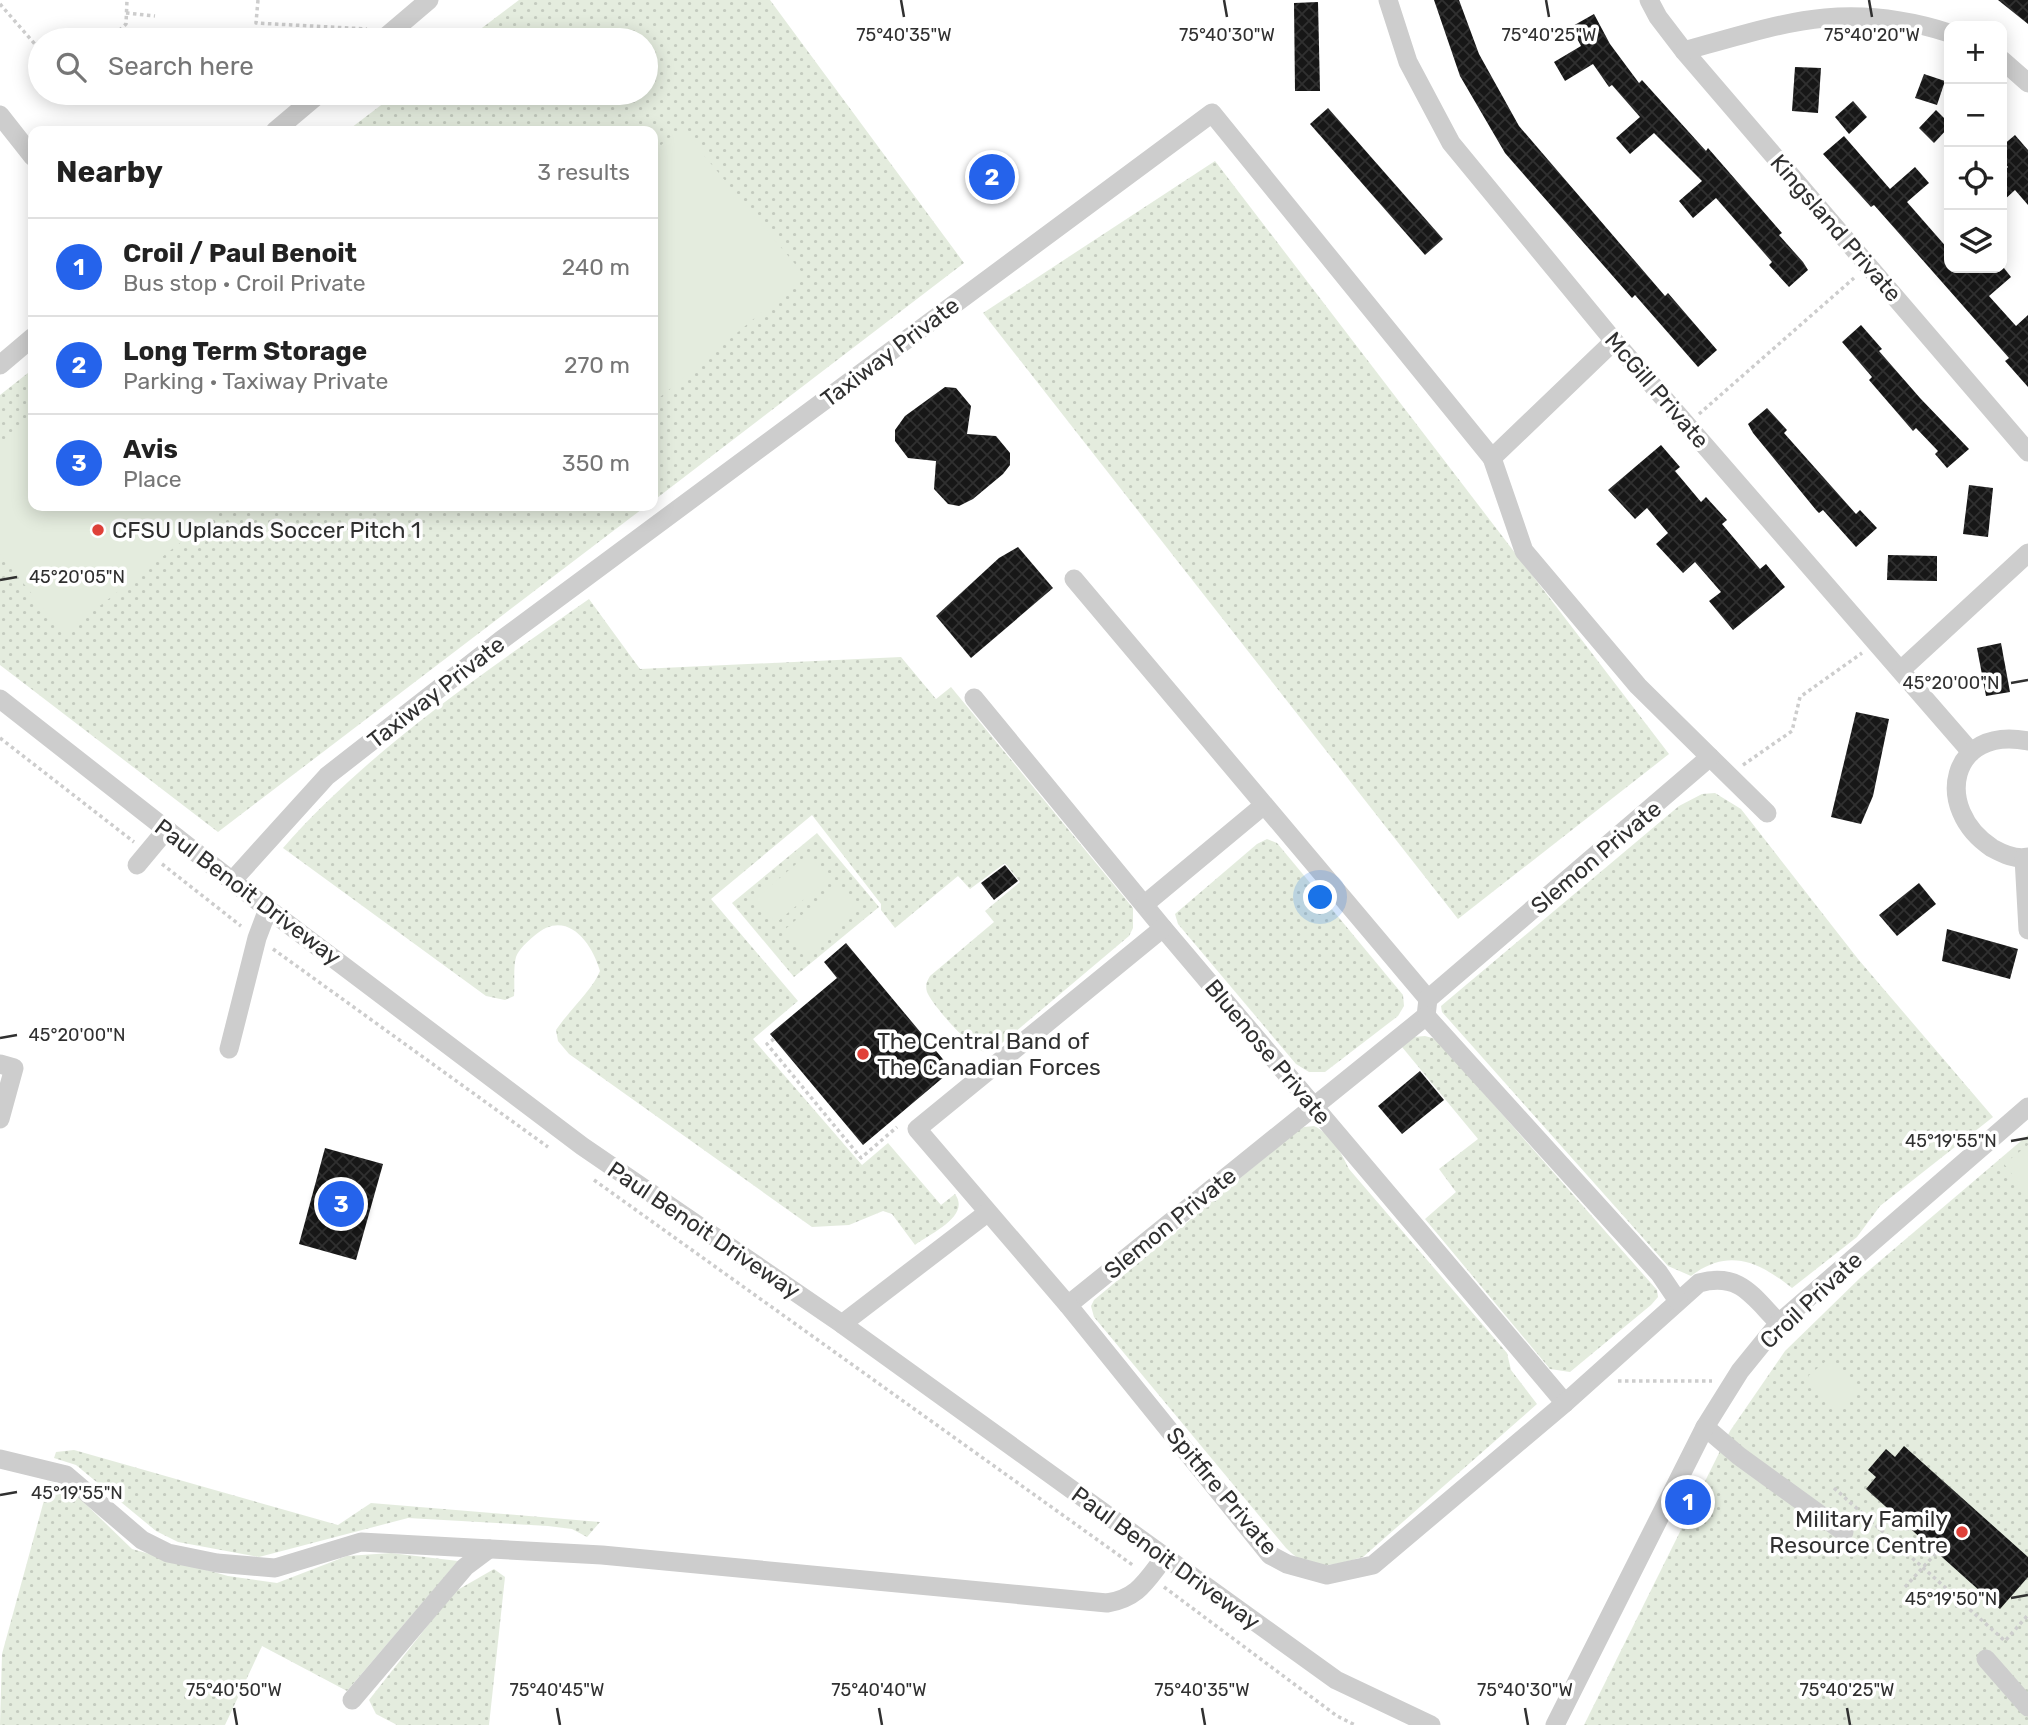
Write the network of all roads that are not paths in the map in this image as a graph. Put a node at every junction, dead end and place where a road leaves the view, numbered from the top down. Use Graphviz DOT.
graph roads {
  1 [pos="429,0"];
  2 [pos="1388,0"];
  3 [pos="1649,0"];
  4 [pos="396,28"];
  5 [pos="1944,31"];
  6 [pos="1684,51"];
  7 [pos="2007,64"];
  8 [pos="2028,83"];
  9 [pos="306,105"];
  10 [pos="0,115"];
  11 [pos="281,126"];
  12 [pos="28,151"];
  13 [pos="28,341"];
  14 [pos="1614,341"];
  15 [pos="0,365"];
  16 [pos="2028,452"];
  17 [pos="1492,458"];
  18 [pos="2028,553"];
  19 [pos="1074,579"];
  20 [pos="1902,669"];
  21 [pos="974,698"];
  22 [pos="0,699"];
  23 [pos="2028,741"];
  24 [pos="1971,752"];
  25 [pos="1710,757"];
  26 [pos="1264,804"];
  27 [pos="1767,813"];
  28 [pos="167,830"];
  29 [pos="2026,858"];
  30 [pos="142,859"];
  31 [pos="232,881"];
  32 [pos="1145,904"];
  33 [pos="268,909"];
  34 [pos="1163,928"];
  35 [pos="2028,930"];
  36 [pos="1427,1008"];
  37 [pos="229,1049"];
  38 [pos="0,1064"];
  39 [pos="1314,1107"];
  40 [pos="2028,1107"];
  41 [pos="0,1119"];
  42 [pos="987,1213"];
  43 [pos="1678,1301"];
  44 [pos="1068,1305"];
  45 [pos="1779,1323"];
  46 [pos="842,1324"];
  47 [pos="1565,1403"];
  48 [pos="1705,1427"];
  49 [pos="0,1459"];
  50 [pos="1844,1532"];
  51 [pos="489,1549"];
  52 [pos="1164,1558"];
  53 [pos="1986,1659"];
  54 [pos="352,1700"];
  55 [pos="2028,1707"];
  56 [pos="1431,1725"];
  57 [pos="1555,1725"];
  1 -- 4 [label="street"];
  2 -- 14 [label="street, McGill Private"];
  3 -- 6 [label="street, Kingsland Private"];
  5 -- 6 [label="street"];
  6 -- 16 [label="street, Kingsland Private"];
  7 -- 8 [label="street"];
  9 -- 11 [label="street"];
  10 -- 12 [label="street"];
  13 -- 15 [label="street"];
  14 -- 17 [label="street"];
  14 -- 20 [label="street, McGill Private"];
  17 -- 25 [label="street"];
  17 -- 31 [label="street, Taxiway Private"];
  18 -- 20 [label="street"];
  19 -- 26 [label="street"];
  20 -- 24 [label="street, McGill Private"];
  21 -- 32 [label="street, Bluenose Private"];
  22 -- 28 [label="street, Paul Benoit Driveway"];
  23 -- 24 [label="street"];
  24 -- 29 [label="street"];
  25 -- 27 [label="street"];
  25 -- 36 [label="street, Slemon Private"];
  26 -- 32 [label="street"];
  26 -- 36 [label="street"];
  28 -- 30 [label="street"];
  28 -- 31 [label="street, Paul Benoit Driveway"];
  29 -- 35 [label="street"];
  31 -- 33 [label="street, Paul Benoit Driveway"];
  32 -- 34 [label="street, Bluenose Private"];
  33 -- 37 [label="street"];
  33 -- 46 [label="street, Paul Benoit Driveway"];
  34 -- 39 [label="street, Bluenose Private"];
  34 -- 42 [label="street, Spitfire Private"];
  36 -- 39 [label="street, Slemon Private"];
  36 -- 43 [label="street"];
  38 -- 41 [label="street"];
  39 -- 44 [label="street, Slemon Private"];
  39 -- 47 [label="street, Bluenose Private"];
  40 -- 45 [label="street, Croil Private"];
  42 -- 44 [label="street, Spitfire Private"];
  42 -- 46 [label="street"];
  43 -- 45 [label="street, Spitfire Private"];
  43 -- 47 [label="street, Spitfire Private"];
  44 -- 47 [label="street, Spitfire Private"];
  45 -- 48 [label="street, Croil Private"];
  46 -- 52 [label="street, Paul Benoit Driveway"];
  48 -- 50 [label="street"];
  48 -- 57 [label="street, Croil Private"];
  49 -- 51 [label="street"];
  51 -- 52 [label="street"];
  51 -- 54 [label="street"];
  52 -- 56 [label="street, Paul Benoit Driveway"];
  53 -- 55 [label="street"];
}
